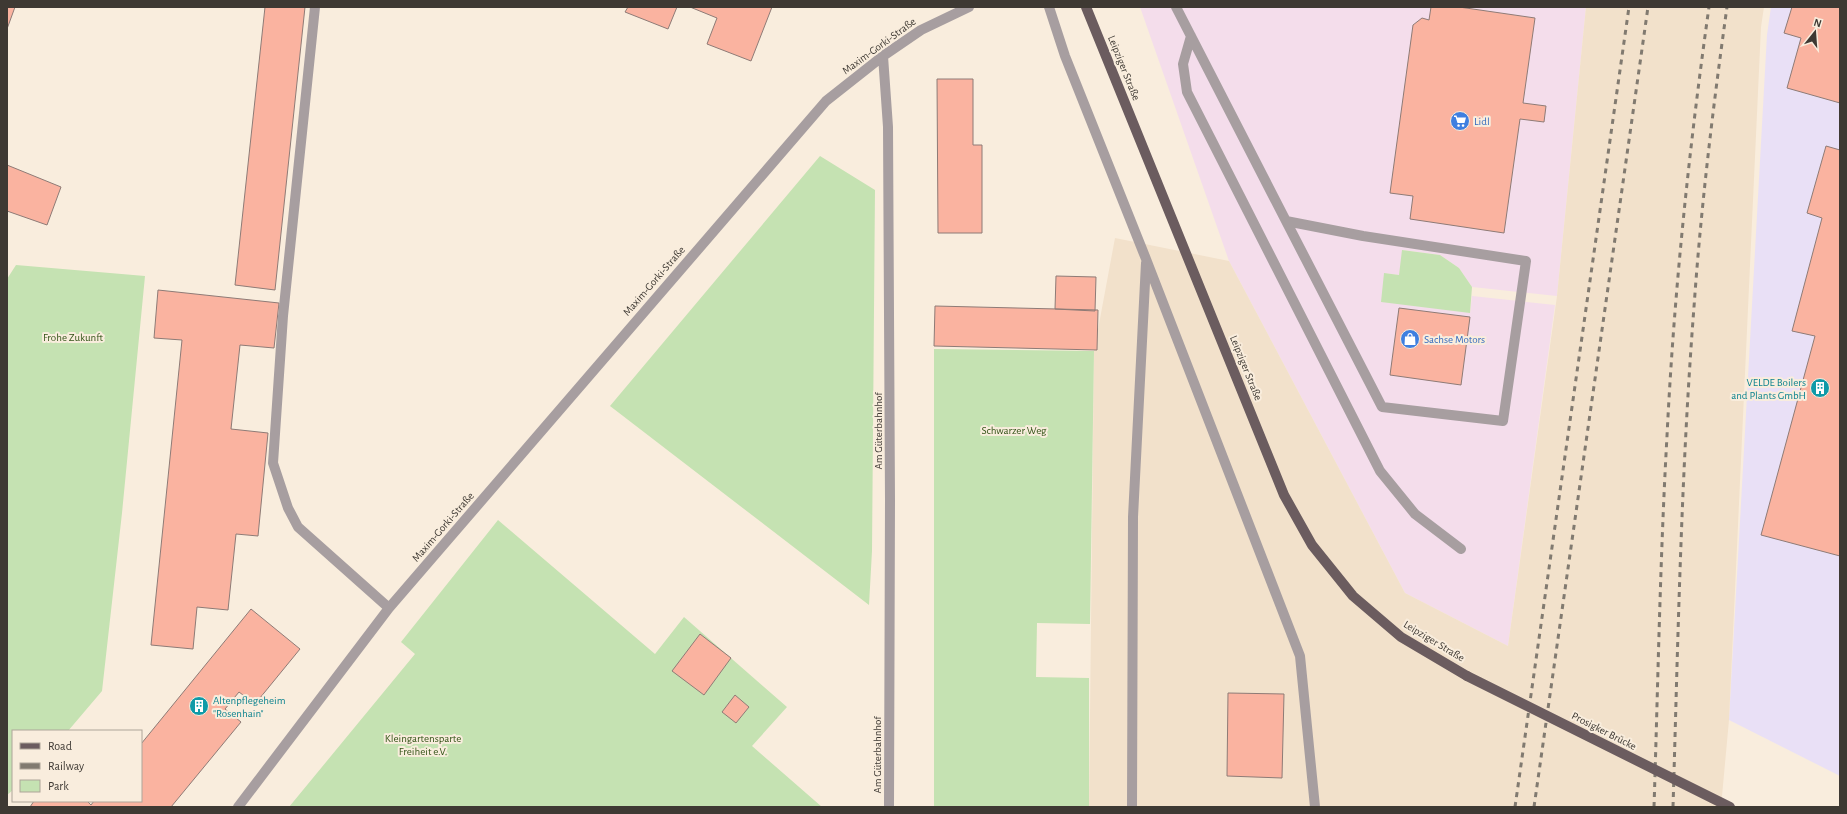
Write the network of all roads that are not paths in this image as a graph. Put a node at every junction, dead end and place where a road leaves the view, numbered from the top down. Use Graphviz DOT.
graph roads {
  1 [pos="315,7"];
  2 [pos="969,7"];
  3 [pos="1049,7"];
  4 [pos="1086,7"];
  5 [pos="1176,7"];
  6 [pos="1191,36"];
  7 [pos="883,56"];
  8 [pos="1286,221"];
  9 [pos="1146,259"];
  10 [pos="1461,549"];
  11 [pos="389,608"];
  12 [pos="1468,676"];
  13 [pos="238,807"];
  14 [pos="889,807"];
  15 [pos="1132,807"];
  16 [pos="1315,807"];
  17 [pos="1730,807"];
  1 -- 11 [label="street"];
  2 -- 7 [label="street, Maxim-Gorki-Straße"];
  3 -- 9 [label="street"];
  4 -- 12 [label="main road, Leipziger Straße"];
  5 -- 6 [label="street"];
  6 -- 8 [label="street"];
  6 -- 10 [label="street"];
  7 -- 11 [label="street, Maxim-Gorki-Straße"];
  7 -- 14 [label="street, Am Güterbahnhof"];
  8 -- 8 [label="street"];
  9 -- 15 [label="street"];
  9 -- 16 [label="street"];
  11 -- 13 [label="street, Maxim-Gorki-Straße"];
  12 -- 17 [label="main road, Prosigker Brücke, bridge"];
}
